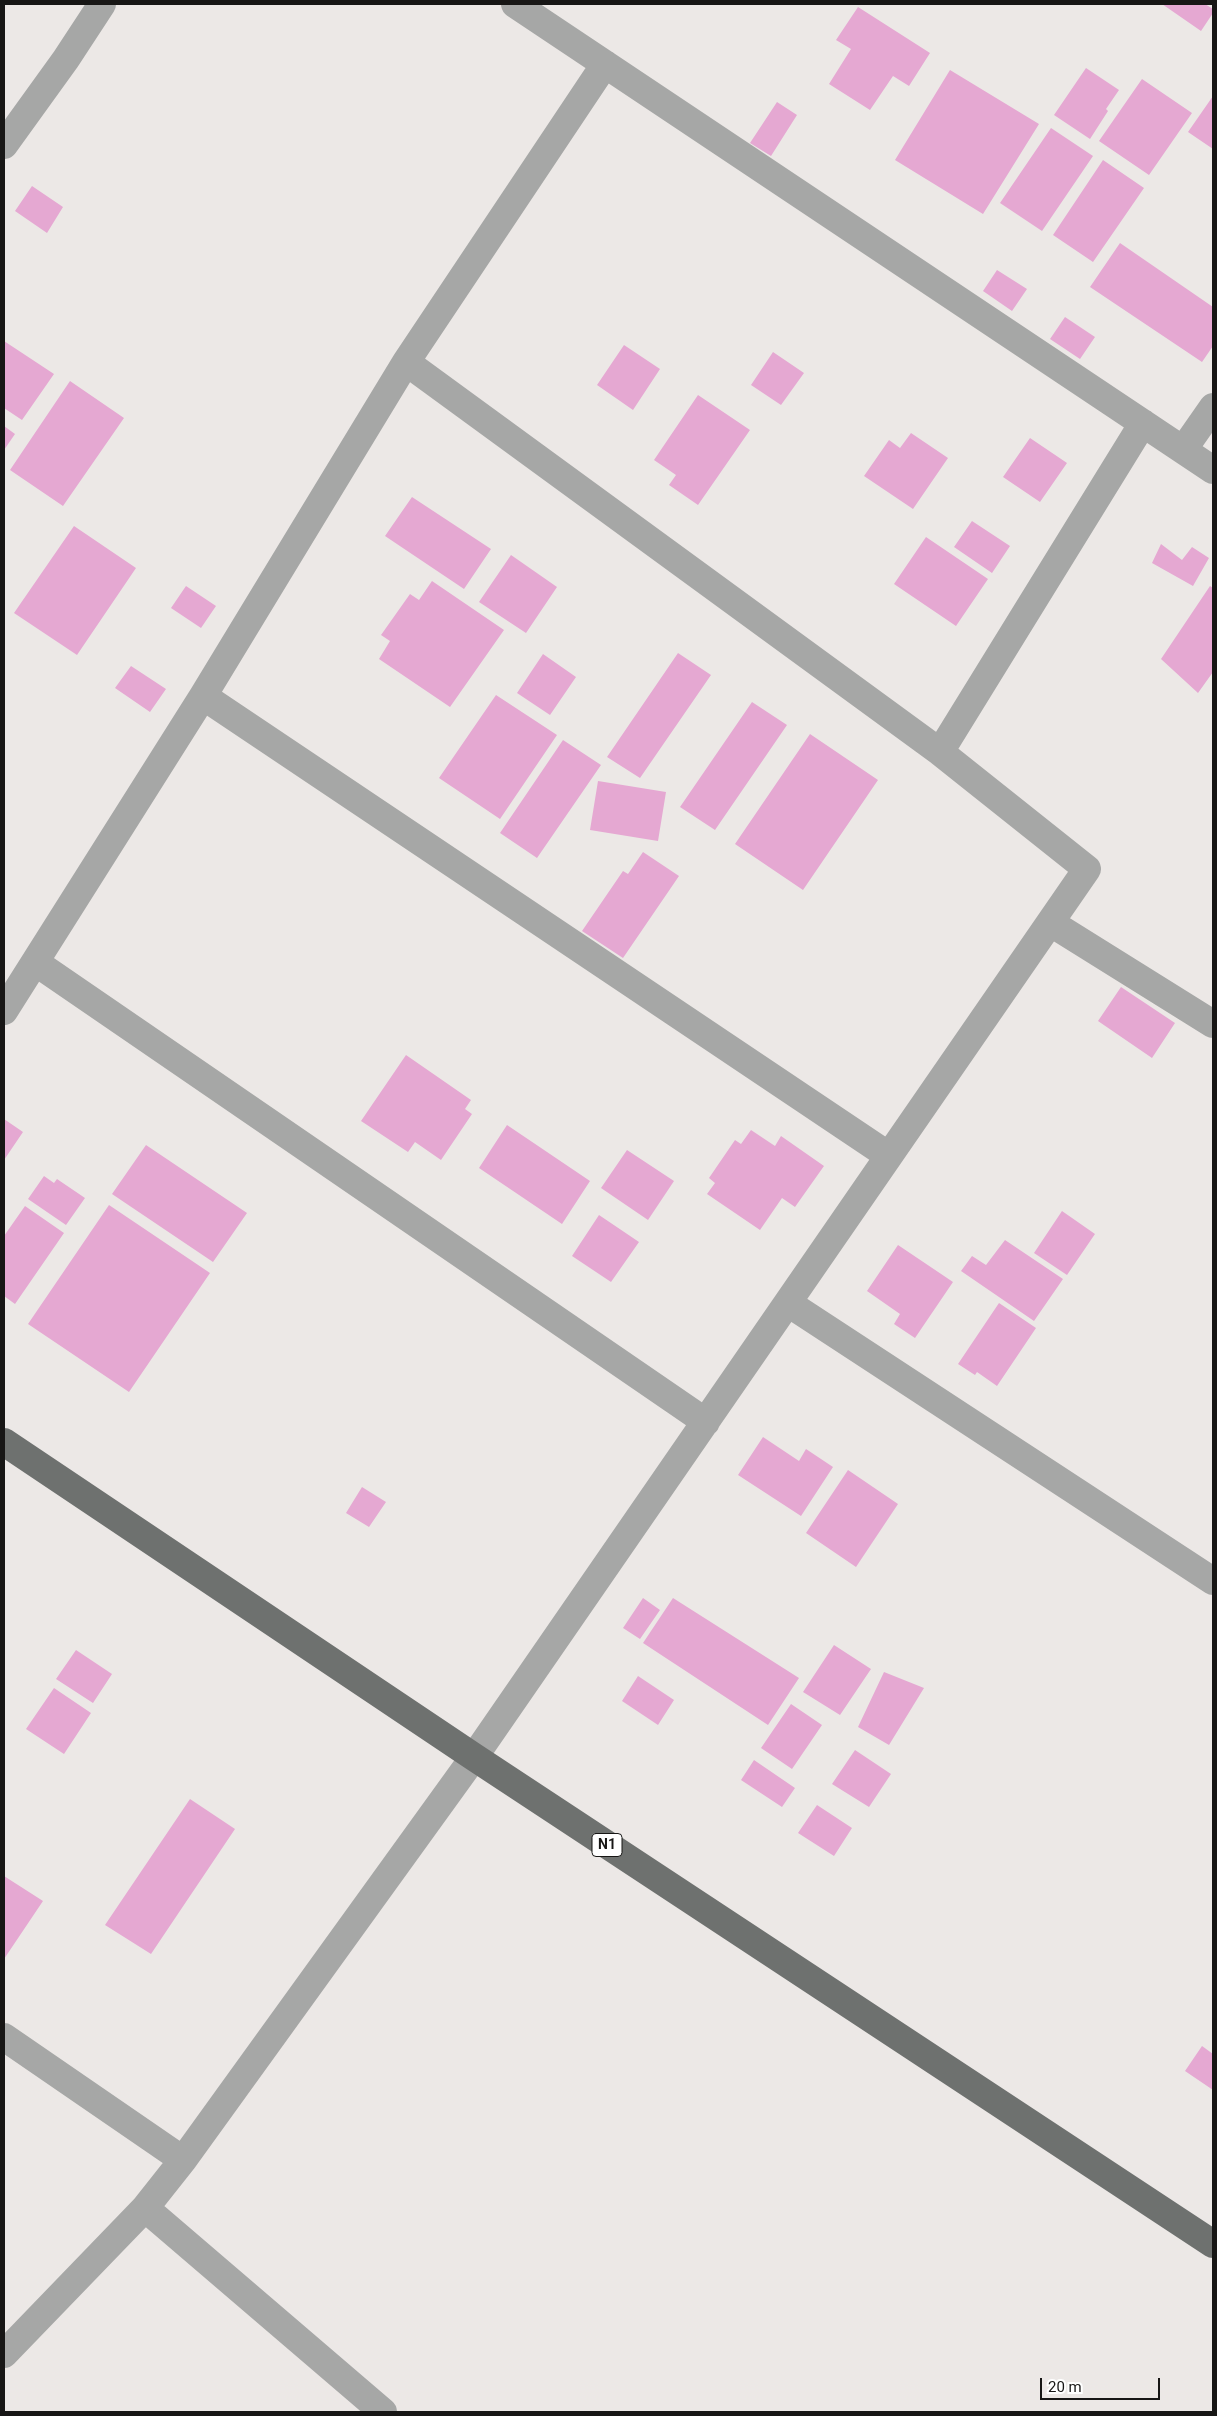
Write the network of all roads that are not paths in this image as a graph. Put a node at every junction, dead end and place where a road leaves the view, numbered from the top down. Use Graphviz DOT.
graph roads {
  1 [pos="102,4"];
  2 [pos="515,4"];
  3 [pos="604,64"];
  4 [pos="4,145"];
  5 [pos="406,362"];
  6 [pos="1213,407"];
  7 [pos="1143,423"];
  8 [pos="1183,450"];
  9 [pos="1213,470"];
  10 [pos="203,696"];
  11 [pos="940,752"];
  12 [pos="1051,923"];
  13 [pos="35,962"];
  14 [pos="4,1011"];
  15 [pos="1213,1024"];
  16 [pos="889,1156"];
  17 [pos="788,1302"];
  18 [pos="706,1422"];
  19 [pos="4,1442"];
  20 [pos="1213,1582"];
  21 [pos="474,1757"];
  22 [pos="4,2037"];
  23 [pos="183,2160"];
  24 [pos="145,2208"];
  25 [pos="1213,2244"];
  26 [pos="4,2354"];
  27 [pos="383,2412"];
  1 -- 4 [label="street"];
  2 -- 3 [label="street"];
  3 -- 5 [label="street"];
  3 -- 7 [label="street"];
  5 -- 10 [label="street"];
  5 -- 11 [label="street"];
  6 -- 8 [label="street"];
  7 -- 8 [label="street"];
  7 -- 11 [label="street"];
  8 -- 9 [label="street"];
  10 -- 13 [label="street"];
  10 -- 16 [label="street"];
  11 -- 12 [label="street"];
  12 -- 15 [label="street"];
  12 -- 16 [label="street"];
  13 -- 14 [label="street"];
  13 -- 18 [label="street"];
  16 -- 17 [label="street"];
  17 -- 18 [label="street"];
  17 -- 20 [label="street"];
  18 -- 21 [label="street"];
  19 -- 21 [label="main road, N1"];
  21 -- 23 [label="street"];
  21 -- 25 [label="main road, N1"];
  22 -- 23 [label="street"];
  23 -- 24 [label="street"];
  24 -- 26 [label="street"];
  24 -- 27 [label="street"];
}
